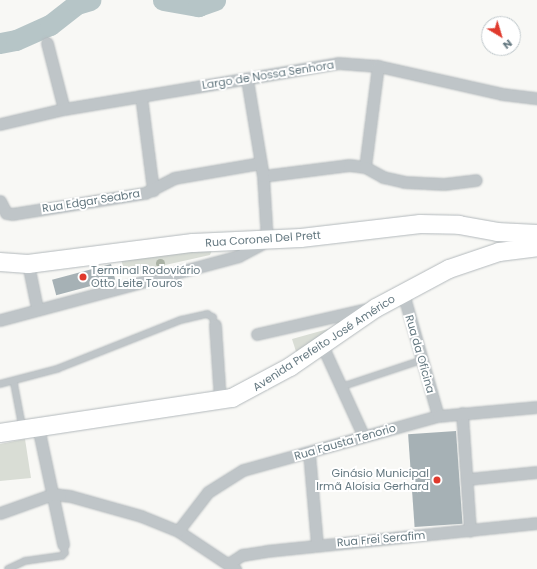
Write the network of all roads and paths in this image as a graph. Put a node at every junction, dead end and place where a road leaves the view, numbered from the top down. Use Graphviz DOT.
graph roads {
  1 [pos="47,43"];
  2 [pos="378,66"];
  3 [pos="247,79"];
  4 [pos="141,96"];
  5 [pos="537,98"];
  6 [pos="64,110"];
  7 [pos="0,124"];
  8 [pos="261,163"];
  9 [pos="365,167"];
  10 [pos="263,176"];
  11 [pos="476,180"];
  12 [pos="153,190"];
  13 [pos="0,201"];
  14 [pos="537,234"];
  15 [pos="267,240"];
  16 [pos="537,247"];
  17 [pos="0,262"];
  18 [pos="28,264"];
  19 [pos="402,293"];
  20 [pos="37,308"];
  21 [pos="376,308"];
  22 [pos="0,320"];
  23 [pos="215,325"];
  24 [pos="257,334"];
  25 [pos="322,345"];
  26 [pos="422,360"];
  27 [pos="14,381"];
  28 [pos="0,384"];
  29 [pos="341,387"];
  30 [pos="220,401"];
  31 [pos="537,406"];
  32 [pos="462,413"];
  33 [pos="438,416"];
  34 [pos="31,428"];
  35 [pos="0,433"];
  36 [pos="363,435"];
  37 [pos="309,453"];
  38 [pos="537,472"];
  39 [pos="468,479"];
  40 [pos="53,494"];
  41 [pos="0,513"];
  42 [pos="537,523"];
  43 [pos="178,531"];
  44 [pos="470,531"];
  45 [pos="63,544"];
  46 [pos="317,544"];
  47 [pos="230,567"];
  48 [pos="8,569"];
  1 -- 6 [label="street"];
  2 -- 3 [label="street, Largo de Nossa Senhora"];
  2 -- 5 [label="street, Largo de Nossa Senhora"];
  2 -- 9 [label="street"];
  3 -- 4 [label="street, Largo de Nossa Senhora"];
  3 -- 8 [label="street"];
  4 -- 6 [label="street, Largo de Nossa Senhora"];
  4 -- 12 [label="street"];
  6 -- 7 [label="street, Largo de Nossa Senhora"];
  8 -- 10 [label="street"];
  8 -- 12 [label="street, Rua Edgar Seabra"];
  9 -- 10 [label="street"];
  9 -- 11 [label="street"];
  10 -- 15 [label="street"];
  12 -- 13 [label="street, Rua Edgar Seabra"];
  14 -- 15 [label="main road, Rua Coronel Del Prett"];
  15 -- 18 [label="main road, Rua Coronel Del Prett"];
  15 -- 20 [label="street"];
  16 -- 19 [label="main road, Avenida Prefeito José Américo"];
  17 -- 18 [label="main road, Rua Coronel Del Prett"];
  18 -- 20 [label="street"];
  19 -- 21 [label="main road, Avenida Prefeito José Américo"];
  19 -- 26 [label="street, Rua da Oficina"];
  20 -- 22 [label="street"];
  21 -- 24 [label="street"];
  21 -- 25 [label="main road, Avenida Prefeito José Américo"];
  23 -- 27 [label="lane"];
  23 -- 30 [label="street"];
  25 -- 29 [label="street"];
  25 -- 30 [label="main road, Avenida Prefeito José Américo"];
  26 -- 29 [label="lane"];
  26 -- 33 [label="street, Rua da Oficina"];
  27 -- 28 [label="lane"];
  27 -- 34 [label="lane"];
  29 -- 36 [label="street"];
  30 -- 34 [label="main road, Avenida Prefeito José Américo"];
  31 -- 32 [label="street, Rua Fausta Tenorio"];
  32 -- 33 [label="street, Rua Fausta Tenorio"];
  32 -- 39 [label="street"];
  33 -- 36 [label="street, Rua Fausta Tenorio"];
  34 -- 35 [label="main road, Avenida Prefeito José Américo"];
  34 -- 40 [label="street"];
  36 -- 37 [label="street, Rua Fausta Tenorio"];
  37 -- 43 [label="street, Rua Fausta Tenorio"];
  37 -- 46 [label="street"];
  38 -- 39 [label="street"];
  39 -- 44 [label="street"];
  40 -- 41 [label="street"];
  40 -- 43 [label="street"];
  40 -- 45 [label="street"];
  42 -- 44 [label="street, Rua Frei Serafim"];
  43 -- 47 [label="street"];
  44 -- 46 [label="street, Rua Frei Serafim"];
  45 -- 48 [label="lane"];
  46 -- 47 [label="street, Rua Frei Serafim"];
}
